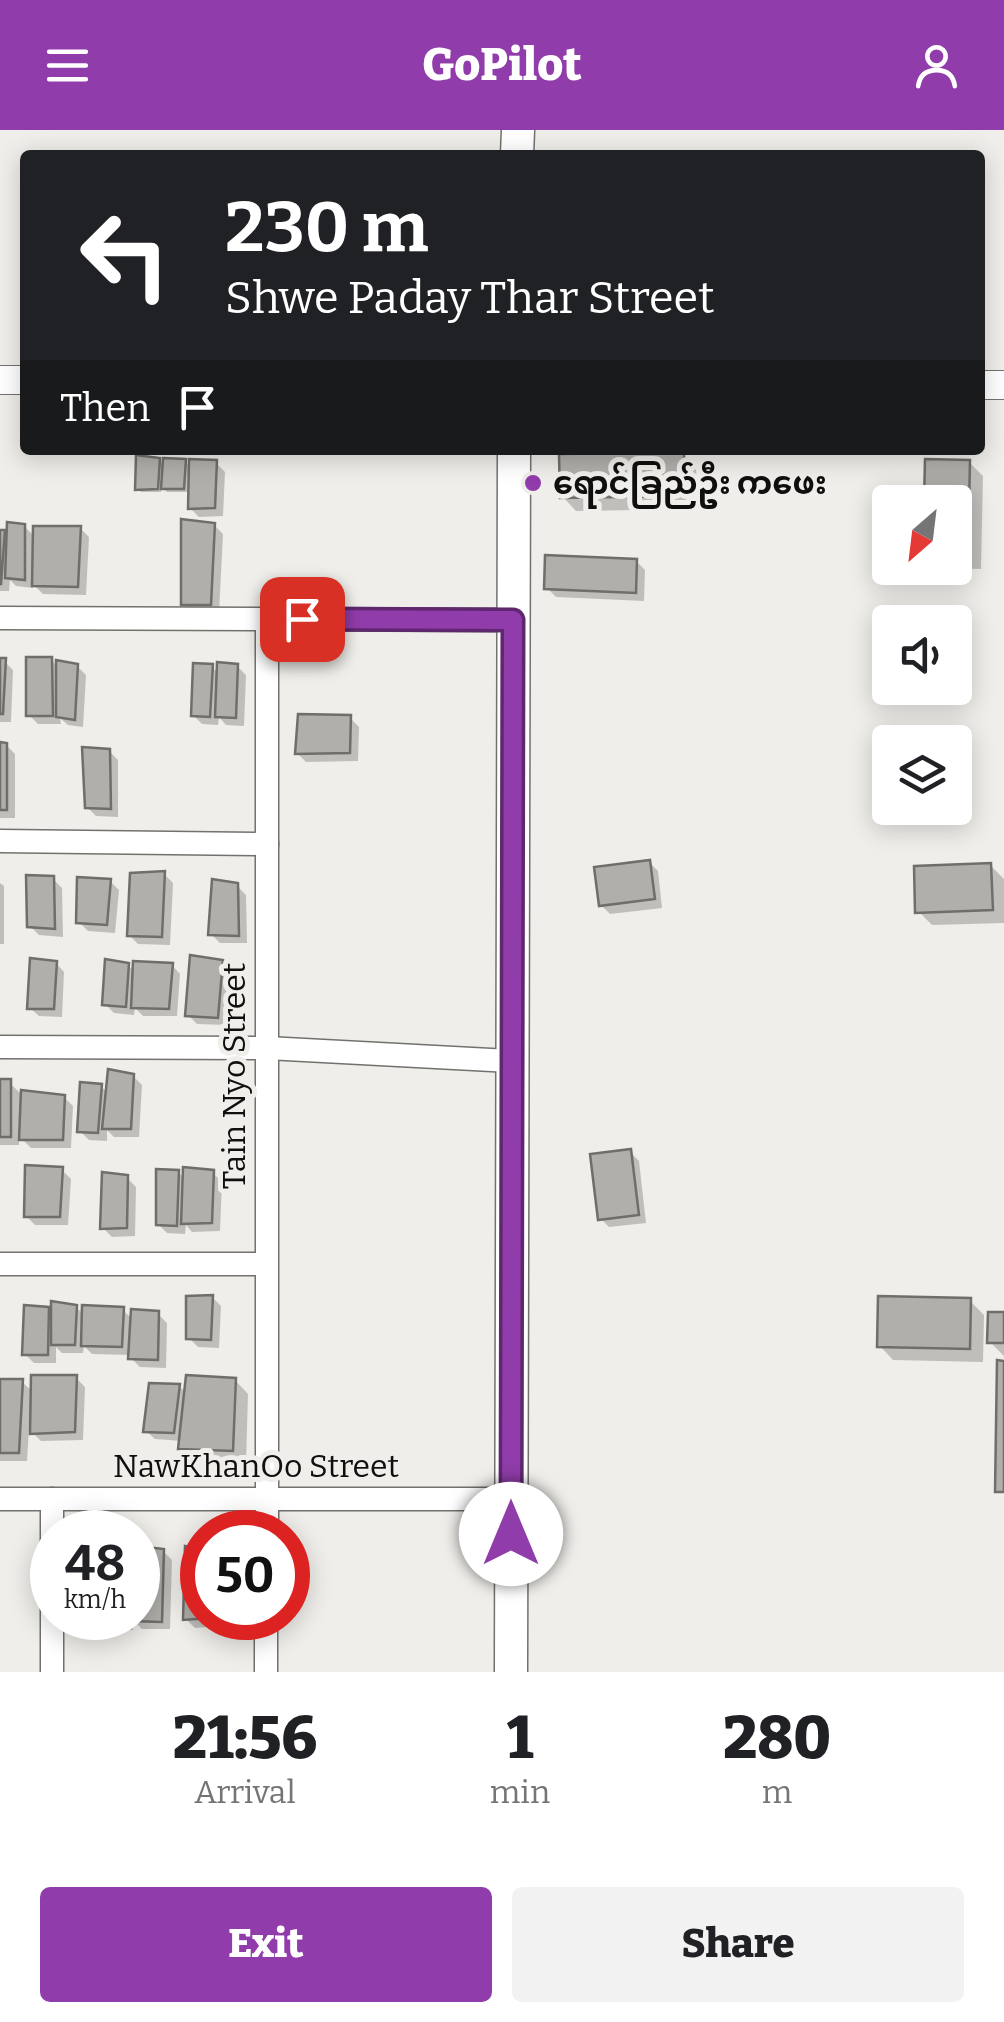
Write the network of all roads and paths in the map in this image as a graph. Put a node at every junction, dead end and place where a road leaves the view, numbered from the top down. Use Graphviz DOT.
graph roads {
  1 [pos="514,455"];
  2 [pos="0,618"];
  3 [pos="267,619"];
  4 [pos="513,620"];
  5 [pos="0,841"];
  6 [pos="266,844"];
  7 [pos="0,1047"];
  8 [pos="266,1048"];
  9 [pos="512,1061"];
  10 [pos="0,1264"];
  11 [pos="266,1264"];
  12 [pos="0,1499"];
  13 [pos="52,1499"];
  14 [pos="266,1499"];
  15 [pos="511,1499"];
  16 [pos="266,1510"];
  17 [pos="266,1640"];
  18 [pos="52,1672"];
  19 [pos="266,1672"];
  20 [pos="511,1672"];
  1 -- 4 [label="main road"];
  2 -- 3 [label="street"];
  3 -- 4 [label="street"];
  3 -- 6 [label="street, Tain Nyo Street"];
  4 -- 9 [label="main road"];
  5 -- 6 [label="street"];
  6 -- 8 [label="street, Tain Nyo Street"];
  7 -- 8 [label="street"];
  8 -- 9 [label="street"];
  8 -- 11 [label="street, Tain Nyo Street"];
  9 -- 15 [label="main road"];
  10 -- 11 [label="street"];
  11 -- 14 [label="street, Tain Nyo Street"];
  12 -- 13 [label="street, NawKhanOo Street"];
  13 -- 14 [label="street, NawKhanOo Street"];
  13 -- 18 [label="street"];
  14 -- 15 [label="street, NawKhanOo Street"];
  14 -- 16 [label="street, Tain Nyo Street"];
  15 -- 20 [label="main road"];
  17 -- 19 [label="street"];
}
